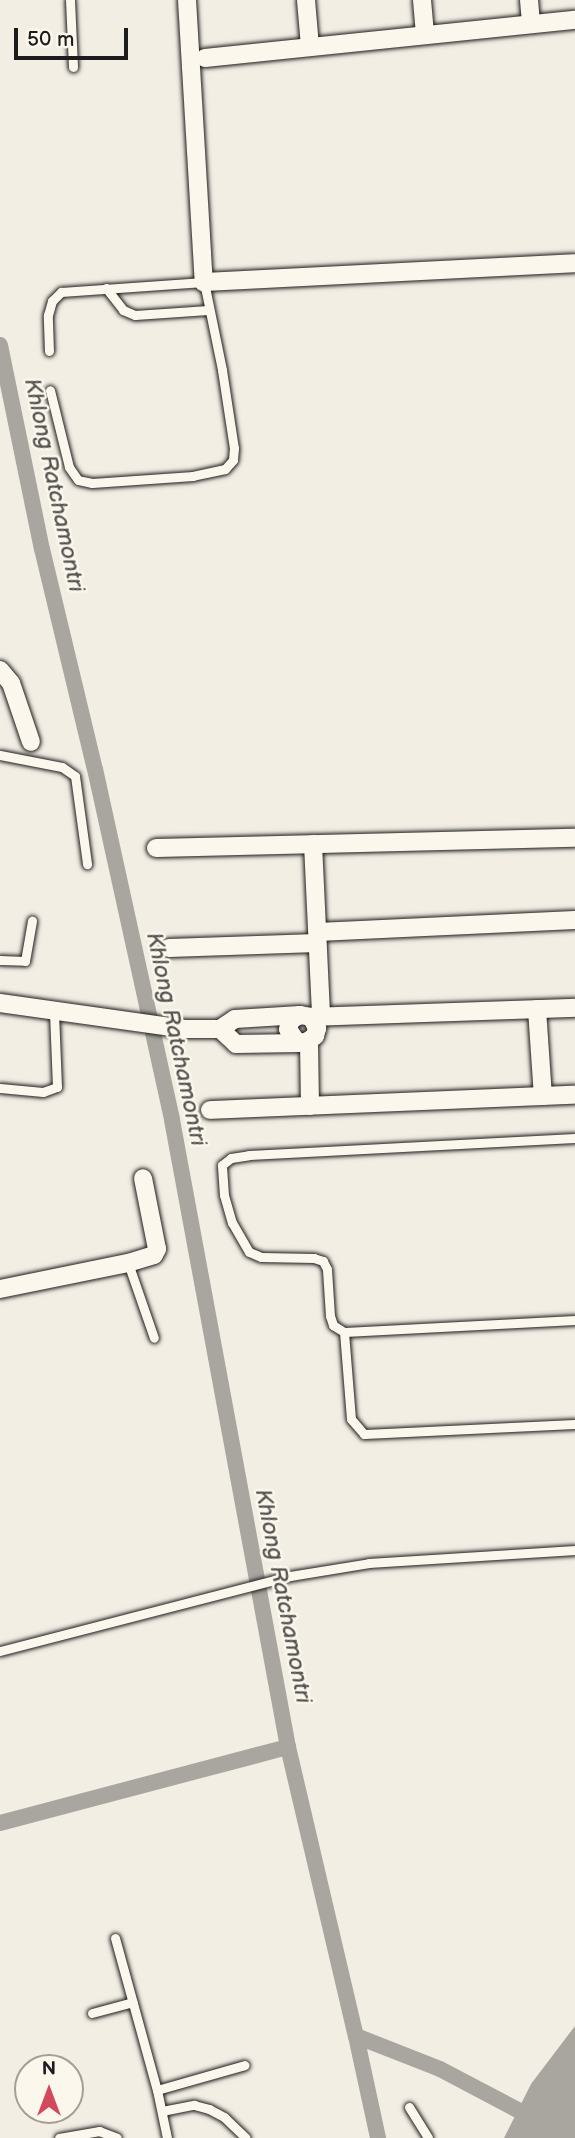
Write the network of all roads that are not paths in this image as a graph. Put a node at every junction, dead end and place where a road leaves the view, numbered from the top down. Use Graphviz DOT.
graph roads {
  1 [pos="70,0"];
  2 [pos="187,0"];
  3 [pos="306,0"];
  4 [pos="422,0"];
  5 [pos="528,0"];
  6 [pos="575,20"];
  7 [pos="531,24"];
  8 [pos="425,35"];
  9 [pos="310,47"];
  10 [pos="205,58"];
  11 [pos="73,67"];
  12 [pos="575,263"];
  13 [pos="204,282"];
  14 [pos="106,288"];
  15 [pos="208,310"];
  16 [pos="49,351"];
  17 [pos="50,390"];
  18 [pos="0,670"];
  19 [pos="31,742"];
  20 [pos="0,755"];
  21 [pos="575,838"];
  22 [pos="313,844"];
  23 [pos="156,848"];
  24 [pos="87,864"];
  25 [pos="575,920"];
  26 [pos="32,921"];
  27 [pos="318,937"];
  28 [pos="169,948"];
  29 [pos="0,960"];
  30 [pos="0,1003"];
  31 [pos="575,1008"];
  32 [pos="537,1009"];
  33 [pos="54,1011"];
  34 [pos="311,1016"];
  35 [pos="220,1029"];
  36 [pos="305,1042"];
  37 [pos="0,1088"];
  38 [pos="575,1095"];
  39 [pos="543,1096"];
  40 [pos="310,1105"];
  41 [pos="210,1110"];
  42 [pos="575,1138"];
  43 [pos="143,1178"];
  44 [pos="128,1263"];
  45 [pos="0,1289"];
  46 [pos="575,1320"];
  47 [pos="344,1332"];
  48 [pos="153,1338"];
  49 [pos="575,1424"];
  50 [pos="575,1550"];
  51 [pos="0,1651"];
  52 [pos="115,1938"];
  53 [pos="133,2002"];
  54 [pos="92,2013"];
  55 [pos="245,2065"];
  56 [pos="158,2090"];
  57 [pos="410,2107"];
  58 [pos="162,2110"];
  59 [pos="60,2138"];
  60 [pos="117,2138"];
  61 [pos="167,2138"];
  62 [pos="246,2138"];
  63 [pos="428,2138"];
  1 -- 11 [label="lane"];
  2 -- 13 [label="street"];
  3 -- 9 [label="street"];
  4 -- 8 [label="street"];
  5 -- 7 [label="street"];
  6 -- 7 [label="street"];
  7 -- 8 [label="street"];
  8 -- 9 [label="street"];
  9 -- 10 [label="street"];
  12 -- 13 [label="street"];
  13 -- 14 [label="lane"];
  13 -- 15 [label="lane"];
  14 -- 15 [label="lane"];
  14 -- 16 [label="lane"];
  15 -- 17 [label="lane"];
  18 -- 19 [label="street"];
  20 -- 24 [label="lane"];
  21 -- 22 [label="street"];
  22 -- 23 [label="street"];
  22 -- 27 [label="street"];
  25 -- 27 [label="street"];
  26 -- 29 [label="lane"];
  27 -- 28 [label="street"];
  27 -- 34 [label="street"];
  30 -- 33 [label="street"];
  31 -- 32 [label="street"];
  32 -- 34 [label="street"];
  32 -- 39 [label="street"];
  33 -- 35 [label="street"];
  33 -- 37 [label="lane"];
  34 -- 35 [label="street"];
  34 -- 36 [label="street"];
  35 -- 36 [label="street"];
  36 -- 40 [label="street"];
  38 -- 39 [label="street"];
  39 -- 40 [label="street"];
  40 -- 41 [label="street"];
  42 -- 47 [label="lane"];
  43 -- 44 [label="street"];
  44 -- 45 [label="street"];
  44 -- 48 [label="lane"];
  46 -- 47 [label="lane"];
  47 -- 49 [label="lane"];
  50 -- 51 [label="lane"];
  52 -- 53 [label="lane"];
  53 -- 54 [label="lane"];
  53 -- 56 [label="lane"];
  55 -- 56 [label="lane"];
  56 -- 58 [label="lane"];
  57 -- 63 [label="lane"];
  58 -- 61 [label="lane"];
  58 -- 62 [label="lane"];
  59 -- 60 [label="lane"];
}
